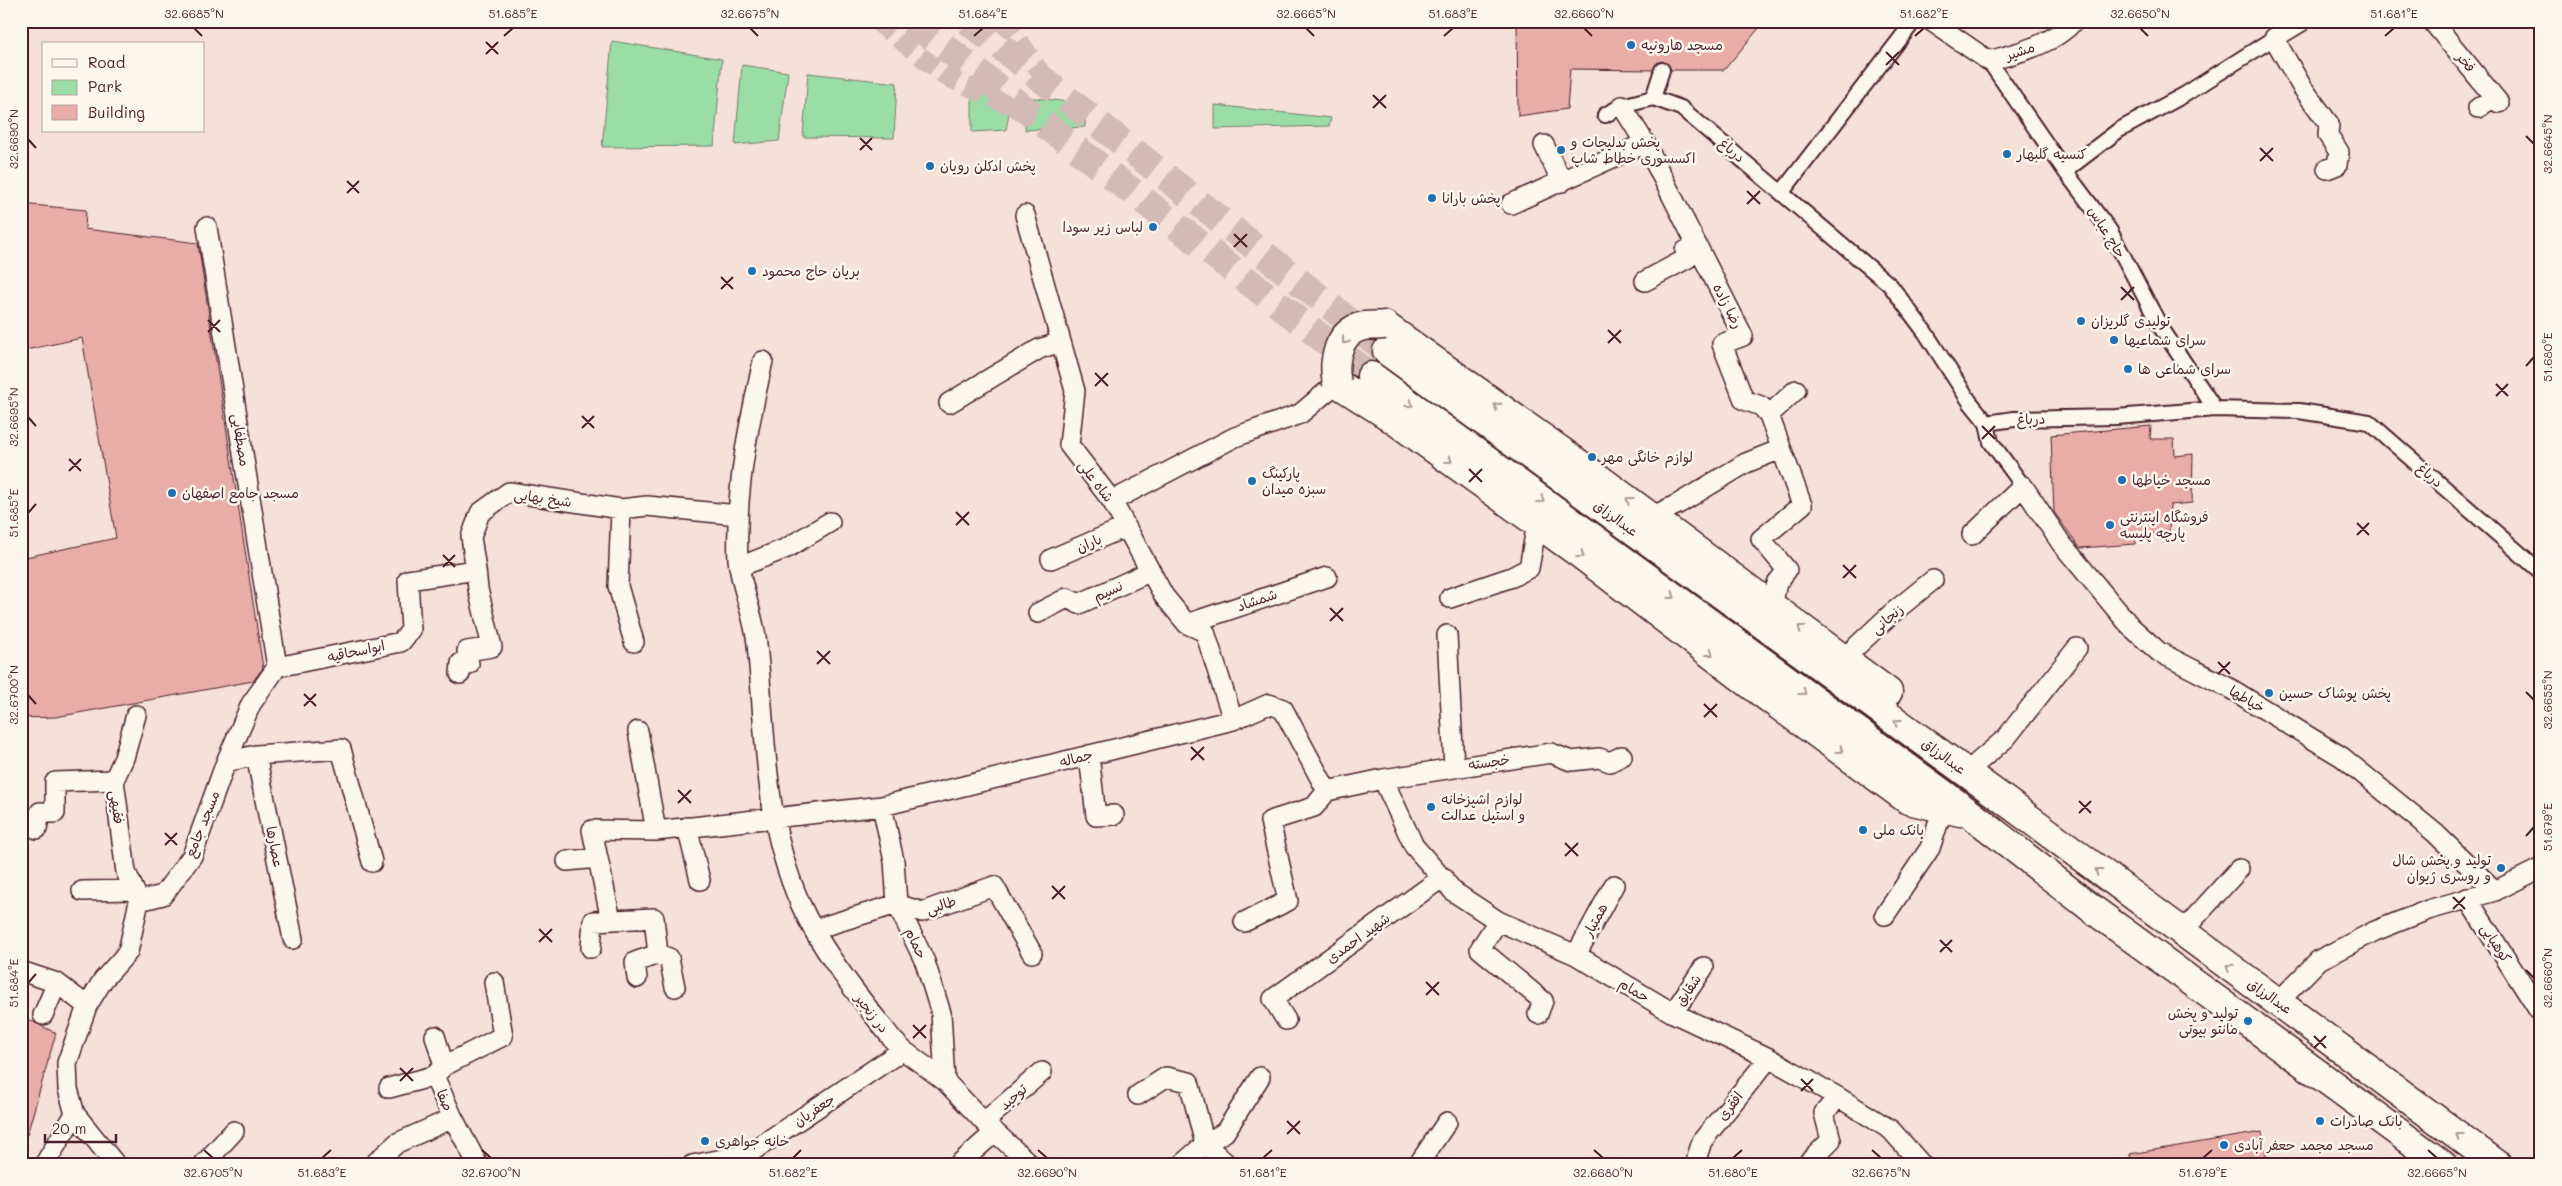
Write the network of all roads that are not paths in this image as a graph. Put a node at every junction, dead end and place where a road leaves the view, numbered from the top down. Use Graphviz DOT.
graph roads {
  1 [pos="1914,21"];
  2 [pos="1931,21"];
  3 [pos="2302,21"];
  4 [pos="2432,21"];
  5 [pos="2067,24"];
  6 [pos="2274,38"];
  7 [pos="1989,61"];
  8 [pos="1662,70"];
  9 [pos="1653,98"];
  10 [pos="1622,106"];
  11 [pos="2478,108"];
  12 [pos="1605,115"];
  13 [pos="1646,143"];
  14 [pos="1544,146"];
  15 [pos="2065,170"];
  16 [pos="2327,170"];
  17 [pos="1562,182"];
  18 [pos="1782,192"];
  19 [pos="1511,204"];
  20 [pos="1025,215"];
  21 [pos="207,227"];
  22 [pos="1697,245"];
  23 [pos="1645,281"];
  24 [pos="1385,338"];
  25 [pos="1062,342"];
  26 [pos="762,361"];
  27 [pos="1370,376"];
  28 [pos="1336,383"];
  29 [pos="1796,390"];
  30 [pos="949,403"];
  31 [pos="2215,409"];
  32 [pos="1769,415"];
  33 [pos="1987,423"];
  34 [pos="1781,449"];
  35 [pos="2023,486"];
  36 [pos="1112,501"];
  37 [pos="621,509"];
  38 [pos="738,515"];
  39 [pos="1651,517"];
  40 [pos="830,522"];
  41 [pos="1537,523"];
  42 [pos="1126,527"];
  43 [pos="1972,536"];
  44 [pos="1051,559"];
  45 [pos="740,567"];
  46 [pos="476,570"];
  47 [pos="1151,571"];
  48 [pos="2541,572"];
  49 [pos="1327,577"];
  50 [pos="1933,580"];
  51 [pos="1450,598"];
  52 [pos="1772,607"];
  53 [pos="1038,613"];
  54 [pos="1187,624"];
  55 [pos="1447,635"];
  56 [pos="634,642"];
  57 [pos="2077,648"];
  58 [pos="1843,659"];
  59 [pos="277,667"];
  60 [pos="460,674"];
  61 [pos="136,715"];
  62 [pos="1233,720"];
  63 [pos="638,731"];
  64 [pos="256,755"];
  65 [pos="1089,755"];
  66 [pos="1622,756"];
  67 [pos="226,762"];
  68 [pos="1977,763"];
  69 [pos="1454,767"];
  70 [pos="1383,779"];
  71 [pos="114,780"];
  72 [pos="1327,791"];
  73 [pos="1996,794"];
  74 [pos="882,806"];
  75 [pos="1943,808"];
  76 [pos="1114,815"];
  77 [pos="1972,815"];
  78 [pos="774,818"];
  79 [pos="688,827"];
  80 [pos="37,828"];
  81 [pos="656,831"];
  82 [pos="598,858"];
  83 [pos="567,861"];
  84 [pos="372,862"];
  85 [pos="2541,868"];
  86 [pos="2239,869"];
  87 [pos="1443,877"];
  88 [pos="700,880"];
  89 [pos="1614,885"];
  90 [pos="82,891"];
  91 [pos="2495,891"];
  92 [pos="136,895"];
  93 [pos="2467,898"];
  94 [pos="897,904"];
  95 [pos="1885,915"];
  96 [pos="611,920"];
  97 [pos="1498,921"];
  98 [pos="1244,922"];
  99 [pos="814,929"];
  100 [pos="2181,933"];
  101 [pos="293,939"];
  102 [pos="591,948"];
  103 [pos="1032,953"];
  104 [pos="658,954"];
  105 [pos="1576,955"];
  106 [pos="1704,967"];
  107 [pos="21,971"];
  108 [pos="637,978"];
  109 [pos="494,982"];
  110 [pos="57,983"];
  111 [pos="675,987"];
  112 [pos="2278,1002"];
  113 [pos="87,1006"];
  114 [pos="1673,1013"];
  115 [pos="1538,1014"];
  116 [pos="2541,1014"];
  117 [pos="43,1015"];
  118 [pos="1286,1020"];
  119 [pos="435,1036"];
  120 [pos="903,1050"];
  121 [pos="1769,1058"];
  122 [pos="439,1071"];
  123 [pos="1042,1072"];
  124 [pos="1260,1078"];
  125 [pos="945,1081"];
  126 [pos="390,1088"];
  127 [pos="1138,1095"];
  128 [pos="1838,1097"];
  129 [pos="76,1114"];
  130 [pos="453,1118"];
  131 [pos="1447,1122"];
  132 [pos="990,1127"];
  133 [pos="234,1131"];
  134 [pos="1205,1144"];
  135 [pos="1697,1157"];
  136 [pos="750,1159"];
  137 [pos="44,1165"];
  138 [pos="116,1165"];
  139 [pos="203,1165"];
  140 [pos="373,1165"];
  141 [pos="478,1165"];
  142 [pos="692,1165"];
  143 [pos="958,1165"];
  144 [pos="1031,1165"];
  145 [pos="1182,1165"];
  146 [pos="1228,1165"];
  147 [pos="1418,1165"];
  148 [pos="1806,1165"];
  149 [pos="1922,1165"];
  150 [pos="2443,1165"];
  151 [pos="2498,1165"];
  1 -- 18 [label="street"];
  2 -- 7 [label="street"];
  3 -- 6 [label="street"];
  4 -- 11 [label="street, فخر"];
  5 -- 7 [label="street, مشیر"];
  6 -- 15 [label="street"];
  6 -- 16 [label="street"];
  7 -- 15 [label="street, حاج عباس"];
  8 -- 9 [label="street"];
  9 -- 10 [label="street"];
  9 -- 18 [label="street, درباغ"];
  10 -- 12 [label="street"];
  10 -- 13 [label="street, رضا زاده"];
  13 -- 17 [label="street"];
  13 -- 22 [label="street, رضا زاده"];
  14 -- 17 [label="street"];
  15 -- 31 [label="street, حاج عباس"];
  17 -- 19 [label="street"];
  18 -- 33 [label="street, درباغ"];
  20 -- 25 [label="street, شاه علی"];
  21 -- 59 [label="street, مصطفایی"];
  22 -- 23 [label="street"];
  22 -- 32 [label="street, رضا زاده"];
  24 -- 28 [label="main road, one-way, bridge"];
  39 -- 24 [label="main road, one-way"];
  73 -- 24 [label="main road, عبدالرزاق, one-way"];
  25 -- 30 [label="street"];
  25 -- 36 [label="street, شاه علی"];
  26 -- 38 [label="street"];
  27 -- 77 [label="main road, one-way"];
  28 -- 36 [label="street"];
  28 -- 41 [label="main road, one-way"];
  29 -- 32 [label="street"];
  31 -- 33 [label="street, درباغ"];
  31 -- 48 [label="street, درباغ"];
  32 -- 34 [label="street"];
  33 -- 35 [label="street"];
  34 -- 39 [label="street"];
  34 -- 52 [label="street"];
  35 -- 43 [label="street"];
  35 -- 91 [label="street, خیاطها"];
  36 -- 42 [label="street, شاه علی"];
  37 -- 38 [label="street, شیخ بهایی"];
  37 -- 46 [label="street, شیخ بهایی"];
  37 -- 56 [label="street"];
  38 -- 45 [label="street"];
  39 -- 52 [label="main road"];
  40 -- 45 [label="street"];
  41 -- 51 [label="street"];
  41 -- 75 [label="main road, one-way"];
  42 -- 44 [label="street, باران"];
  42 -- 47 [label="street, شاه علی"];
  45 -- 78 [label="street"];
  46 -- 59 [label="street, ابواسحاقیه"];
  46 -- 60 [label="street, شیخ بهایی"];
  47 -- 53 [label="street, نسیم"];
  47 -- 54 [label="street, شاه علی"];
  49 -- 54 [label="street, شمشاد"];
  50 -- 58 [label="street, زنجانی"];
  58 -- 52 [label="main road, one-way"];
  54 -- 62 [label="street, شاه علی"];
  55 -- 69 [label="street, خجسته"];
  57 -- 68 [label="street"];
  58 -- 68 [label="main road"];
  59 -- 67 [label="street, مسجد جامع"];
  61 -- 71 [label="street, فقیهی"];
  62 -- 65 [label="street, جماله"];
  62 -- 72 [label="street, جماله"];
  63 -- 81 [label="street"];
  64 -- 67 [label="street"];
  64 -- 84 [label="street"];
  64 -- 101 [label="street, عصارها"];
  65 -- 74 [label="street, جماله"];
  65 -- 76 [label="street"];
  66 -- 69 [label="street, خجسته"];
  67 -- 92 [label="street, مسجد جامع"];
  68 -- 73 [label="main road"];
  69 -- 70 [label="street"];
  70 -- 72 [label="street"];
  70 -- 87 [label="street, حمام"];
  71 -- 80 [label="street"];
  71 -- 92 [label="street, فقیهی"];
  72 -- 98 [label="street"];
  100 -- 73 [label="main road, عبدالرزاق, one-way"];
  74 -- 78 [label="street, جماله"];
  74 -- 94 [label="street, حمام"];
  75 -- 77 [label="main road"];
  75 -- 95 [label="street"];
  77 -- 150 [label="main road"];
  78 -- 79 [label="street, جماله"];
  78 -- 99 [label="street, در زنجیر"];
  79 -- 81 [label="street, جماله"];
  79 -- 88 [label="street"];
  81 -- 82 [label="street, جماله"];
  82 -- 83 [label="street"];
  82 -- 96 [label="street"];
  85 -- 91 [label="street"];
  86 -- 100 [label="street"];
  87 -- 97 [label="street, حمام"];
  87 -- 118 [label="street, شهید احمدی"];
  89 -- 105 [label="street, همتیار"];
  90 -- 92 [label="street, مسجد جامع"];
  91 -- 93 [label="street"];
  92 -- 113 [label="street"];
  93 -- 112 [label="street"];
  93 -- 116 [label="street, کوهپایی"];
  94 -- 99 [label="street"];
  94 -- 103 [label="street, طالبی"];
  94 -- 125 [label="street, حمام"];
  96 -- 102 [label="street"];
  96 -- 104 [label="street"];
  97 -- 105 [label="street, حمام"];
  97 -- 115 [label="street"];
  99 -- 120 [label="street, در زنجیر"];
  112 -- 100 [label="main road, عبدالرزاق, one-way"];
  104 -- 108 [label="street"];
  104 -- 111 [label="street"];
  105 -- 114 [label="street, حمام"];
  106 -- 114 [label="street, شقایق"];
  107 -- 110 [label="street"];
  109 -- 122 [label="street"];
  110 -- 113 [label="street"];
  110 -- 117 [label="street"];
  151 -- 112 [label="main road, عبدالرزاق, one-way"];
  113 -- 129 [label="street"];
  114 -- 121 [label="street, حمام"];
  119 -- 122 [label="street, صفا"];
  120 -- 125 [label="street, در زنجیر"];
  120 -- 136 [label="street, جعفریان"];
  121 -- 128 [label="street, حمام"];
  121 -- 135 [label="street, افقری"];
  122 -- 126 [label="street"];
  122 -- 130 [label="street, صفا"];
  123 -- 132 [label="street, توحید"];
  124 -- 134 [label="street"];
  125 -- 132 [label="street, در زنجیر"];
  127 -- 134 [label="street"];
  128 -- 148 [label="street"];
  128 -- 149 [label="street, حمام"];
  129 -- 137 [label="street"];
  129 -- 138 [label="street"];
  130 -- 140 [label="street"];
  130 -- 141 [label="street, صفا"];
  131 -- 147 [label="street"];
  132 -- 143 [label="street, توحید"];
  132 -- 144 [label="street, در زنجیر"];
  133 -- 139 [label="street"];
  134 -- 145 [label="street"];
  134 -- 146 [label="street"];
  136 -- 142 [label="street, جعفریان"];
}
